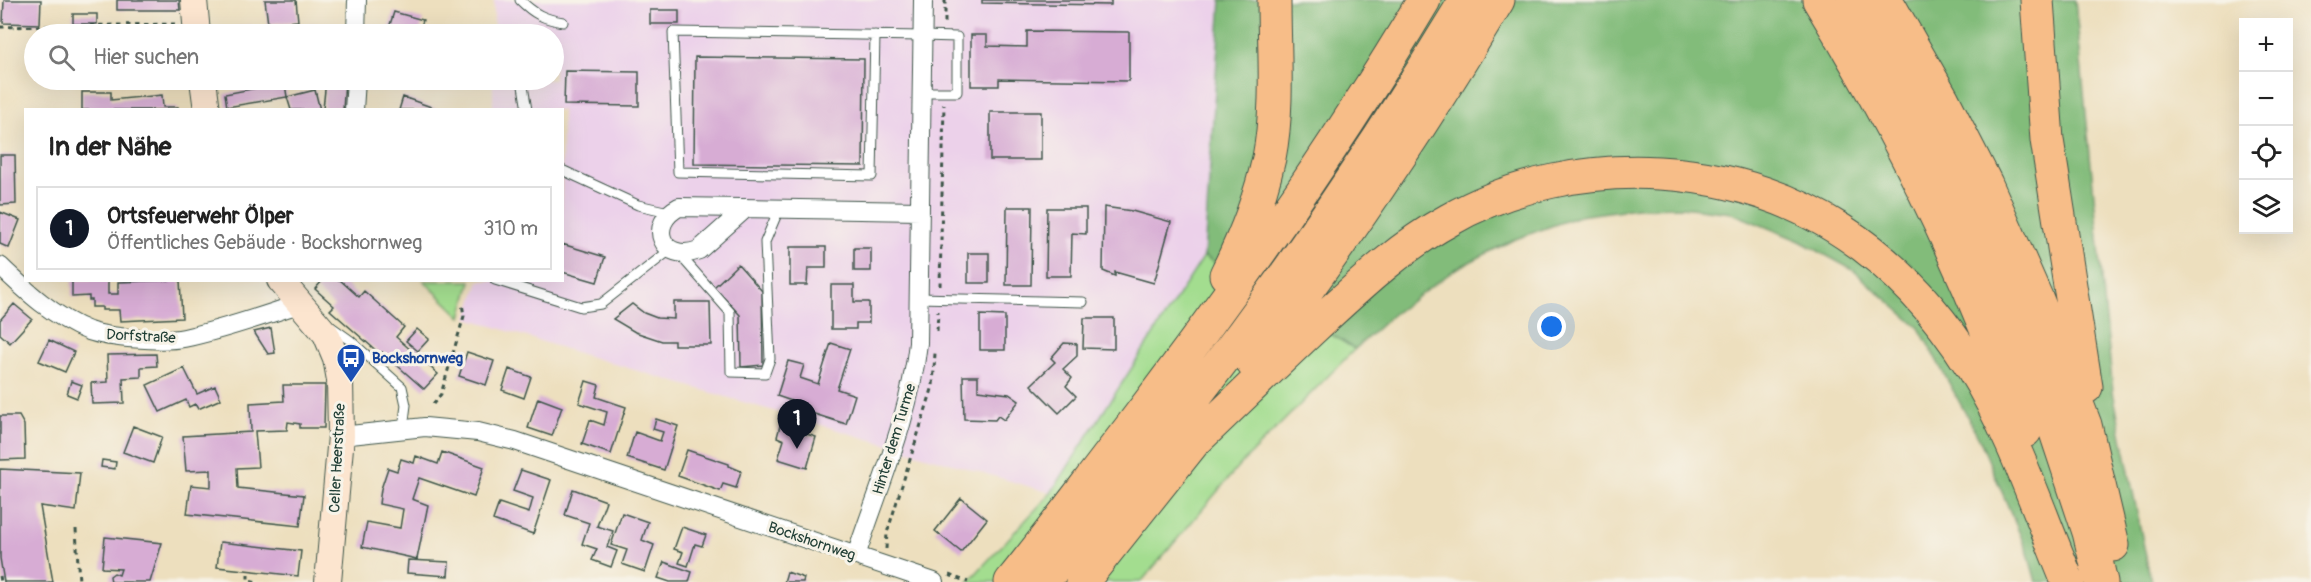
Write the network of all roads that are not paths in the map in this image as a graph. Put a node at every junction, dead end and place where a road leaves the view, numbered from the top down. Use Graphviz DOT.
graph roads {
  1 [pos="194,0"];
  2 [pos="357,0"];
  3 [pos="520,0"];
  4 [pos="923,0"];
  5 [pos="1274,0"];
  6 [pos="1424,0"];
  7 [pos="1466,0"];
  8 [pos="1498,0"];
  9 [pos="1820,0"];
  10 [pos="1853,0"];
  11 [pos="1886,0"];
  12 [pos="2037,0"];
  13 [pos="563,22"];
  14 [pos="191,24"];
  15 [pos="356,24"];
  16 [pos="875,35"];
  17 [pos="922,36"];
  18 [pos="204,90"];
  19 [pos="355,90"];
  20 [pos="524,90"];
  21 [pos="921,92"];
  22 [pos="207,108"];
  23 [pos="354,108"];
  24 [pos="527,108"];
  25 [pos="564,171"];
  26 [pos="746,208"];
  27 [pos="779,209"];
  28 [pos="920,211"];
  29 [pos="669,212"];
  30 [pos="675,252"];
  31 [pos="0,266"];
  32 [pos="282,282"];
  33 [pos="501,282"];
  34 [pos="918,298"];
  35 [pos="1083,302"];
  36 [pos="299,304"];
  37 [pos="1176,368"];
  38 [pos="2085,425"];
  39 [pos="403,428"];
  40 [pos="341,436"];
  41 [pos="1196,440"];
  42 [pos="856,556"];
  43 [pos="1050,576"];
  44 [pos="328,582"];
  45 [pos="934,582"];
  46 [pos="2068,582"];
  47 [pos="2073,582"];
  48 [pos="2102,582"];
  49 [pos="2121,582"];
  1 -- 14 [label="main road"];
  2 -- 15 [label="street"];
  3 -- 13 [label="lane"];
  4 -- 17 [label="street, Hinter dem Turme"];
  5 -- 37 [label="highway"];
  6 -- 37 [label="highway"];
  7 -- 43 [label="highway"];
  8 -- 41 [label="highway"];
  9 -- 47 [label="highway"];
  10 -- 48 [label="highway"];
  11 -- 38 [label="highway"];
  12 -- 38 [label="highway"];
  16 -- 16 [label="lane"];
  16 -- 17 [label="lane"];
  17 -- 21 [label="street, Hinter dem Turme"];
  17 -- 21 [label="lane"];
  18 -- 22 [label="main road"];
  19 -- 23 [label="street"];
  20 -- 24 [label="lane"];
  21 -- 28 [label="street, Hinter dem Turme"];
  25 -- 29 [label="lane"];
  26 -- 27 [label="street"];
  26 -- 29 [label="street"];
  26 -- 30 [label="street"];
  27 -- 28 [label="street"];
  27 -- 30 [label="lane"];
  28 -- 34 [label="street, Hinter dem Turme"];
  29 -- 30 [label="street"];
  30 -- 33 [label="lane"];
  31 -- 36 [label="street, Dorfstraße"];
  32 -- 36 [label="main road, Celler Heerstraße"];
  34 -- 35 [label="lane"];
  34 -- 42 [label="street, Hinter dem Turme"];
  36 -- 39 [label="lane"];
  36 -- 40 [label="main road, Celler Heerstraße"];
  37 -- 43 [label="highway"];
  38 -- 49 [label="highway"];
  39 -- 40 [label="street, Bockshornweg"];
  39 -- 42 [label="street, Bockshornweg"];
  40 -- 44 [label="main road, Celler Heerstraße"];
  41 -- 43 [label="highway"];
  41 -- 46 [label="highway"];
  42 -- 45 [label="street, Bockshornweg"];
}
